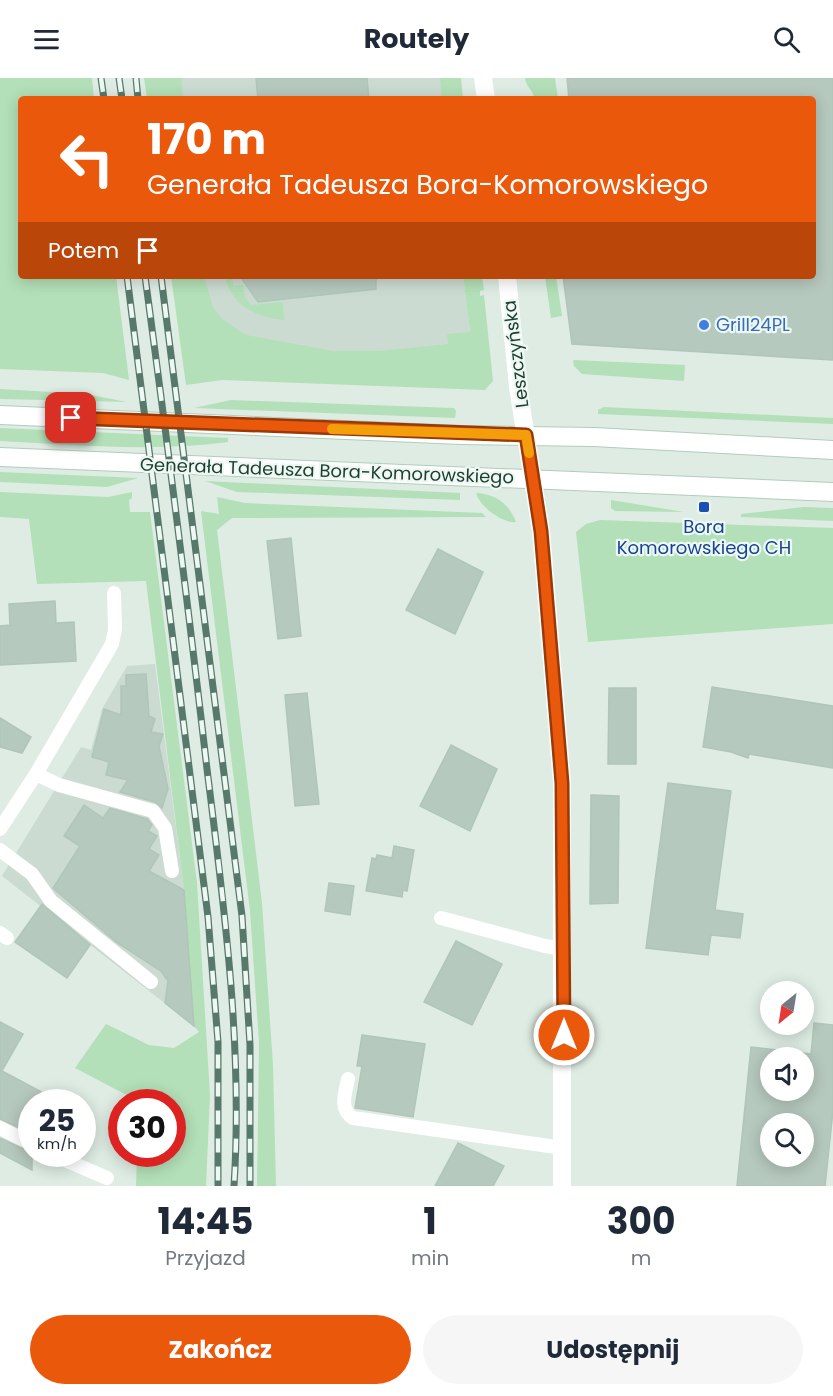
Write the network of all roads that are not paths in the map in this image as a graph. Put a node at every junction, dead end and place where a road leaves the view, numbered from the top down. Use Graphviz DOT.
graph roads {
  1 [pos="483,78"];
  2 [pos="486,96"];
  3 [pos="507,279"];
  4 [pos="0,415"];
  5 [pos="526,435"];
  6 [pos="833,450"];
  7 [pos="0,457"];
  8 [pos="533,480"];
  9 [pos="833,492"];
  10 [pos="114,593"];
  11 [pos="36,774"];
  12 [pos="0,829"];
  13 [pos="0,850"];
  14 [pos="172,871"];
  15 [pos="441,918"];
  16 [pos="564,949"];
  17 [pos="151,982"];
  18 [pos="348,1079"];
  19 [pos="0,1128"];
  20 [pos="18,1137"];
  21 [pos="563,1149"];
  22 [pos="81,1167"];
  23 [pos="107,1178"];
  24 [pos="562,1186"];
  1 -- 2 [label="main road"];
  3 -- 5 [label="main road, Leszczyńska"];
  4 -- 5 [label="main road"];
  5 -- 6 [label="main road"];
  5 -- 8 [label="main road, Leszczyńska"];
  7 -- 8 [label="main road, Generała Tadeusza Bora-Komorowskiego"];
  8 -- 9 [label="main road, Generała Tadeusza Bora-Komorowskiego"];
  8 -- 16 [label="main road, Leszczyńska"];
  10 -- 11 [label="lane"];
  11 -- 12 [label="lane"];
  11 -- 14 [label="lane"];
  13 -- 17 [label="lane"];
  15 -- 16 [label="lane"];
  16 -- 21 [label="main road, Leszczyńska"];
  18 -- 21 [label="lane"];
  19 -- 20 [label="lane"];
  21 -- 24 [label="main road, Leszczyńska"];
  22 -- 23 [label="lane"];
}
